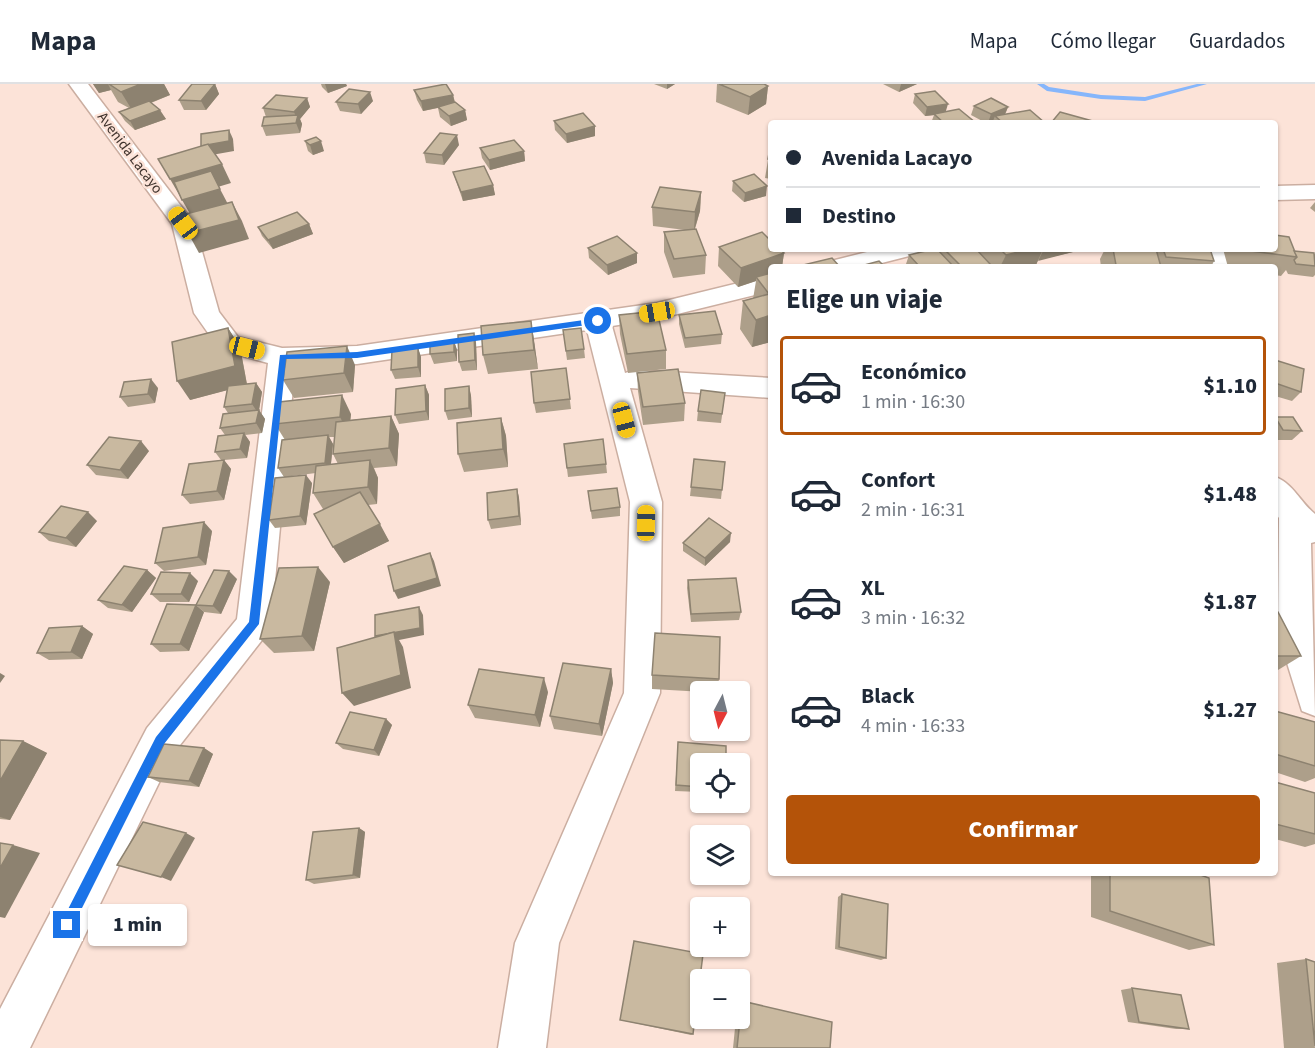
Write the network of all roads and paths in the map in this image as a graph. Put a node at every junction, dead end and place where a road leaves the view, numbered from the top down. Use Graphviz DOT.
graph roads {
  1 [pos="78,84"];
  2 [pos="1315,192"];
  3 [pos="1278,193"];
  4 [pos="897,252"];
  5 [pos="848,264"];
  6 [pos="768,284"];
  7 [pos="598,321"];
  8 [pos="282,357"];
  9 [pos="613,379"];
  10 [pos="768,388"];
  11 [pos="1278,492"];
  12 [pos="1305,524"];
  13 [pos="1315,699"];
  14 [pos="5,1048"];
  15 [pos="522,1048"];
  1 -- 8 [label="street, Avenida Lacayo"];
  2 -- 3 [label="street"];
  4 -- 5 [label="street"];
  6 -- 7 [label="street, Avenida Lacayo"];
  7 -- 8 [label="street, Avenida Lacayo"];
  7 -- 9 [label="street"];
  8 -- 14 [label="street"];
  9 -- 10 [label="street"];
  9 -- 15 [label="street"];
  11 -- 12 [label="street"];
  12 -- 13 [label="street"];
}
